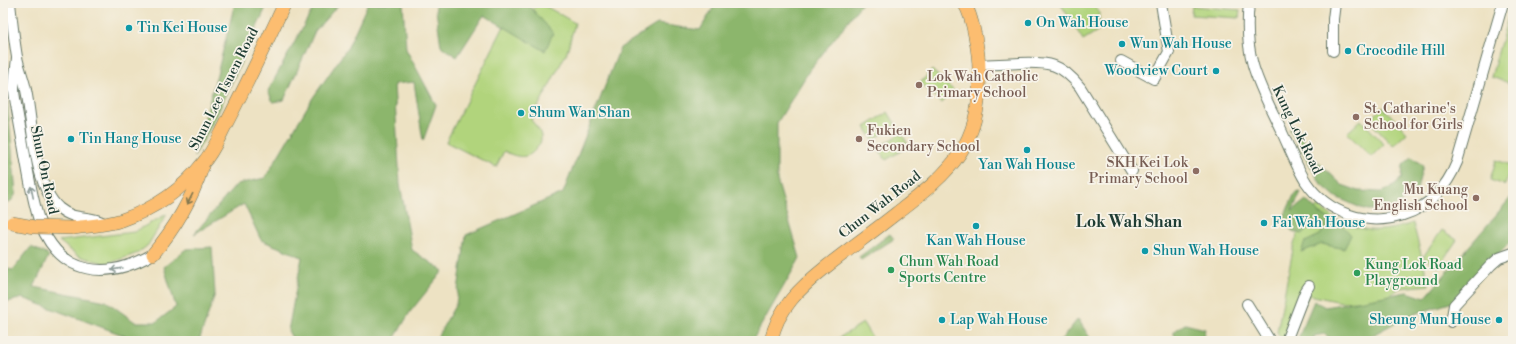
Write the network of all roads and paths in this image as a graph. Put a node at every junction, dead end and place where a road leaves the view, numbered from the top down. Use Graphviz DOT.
graph roads {
  1 [pos="10,3"];
  2 [pos="285,3"];
  3 [pos="1161,3"];
  4 [pos="1249,3"];
  5 [pos="1335,3"];
  6 [pos="1503,3"];
  7 [pos="966,4"];
  8 [pos="1333,51"];
  9 [pos="17,58"];
  10 [pos="1121,61"];
  11 [pos="979,65"];
  12 [pos="204,162"];
  13 [pos="1132,171"];
  14 [pos="8,223"];
  15 [pos="106,224"];
  16 [pos="1513,253"];
  17 [pos="153,254"];
  18 [pos="1309,286"];
  19 [pos="1246,304"];
  20 [pos="1451,322"];
  21 [pos="771,341"];
  22 [pos="1270,341"];
  23 [pos="1286,341"];
  1 -- 9 [label="street, Shun On Road"];
  2 -- 12 [label="main road, Shun Lee Tsuen Road"];
  3 -- 10 [label="street"];
  4 -- 6 [label="street, Kung Lok Road"];
  5 -- 8 [label="street"];
  7 -- 11 [label="main road, Chun Wah Road"];
  9 -- 15 [label="street, Shun On Road"];
  17 -- 9 [label="street, Shun On Road, one-way"];
  11 -- 13 [label="street"];
  11 -- 21 [label="main road, Chun Wah Road"];
  12 -- 15 [label="main road, Shun Lee Tsuen Road"];
  12 -- 17 [label="main road, one-way"];
  14 -- 15 [label="main road, Shun Lee Tsuen Road, bridge"];
  16 -- 20 [label="street"];
  18 -- 23 [label="street"];
  19 -- 22 [label="street"];
}
